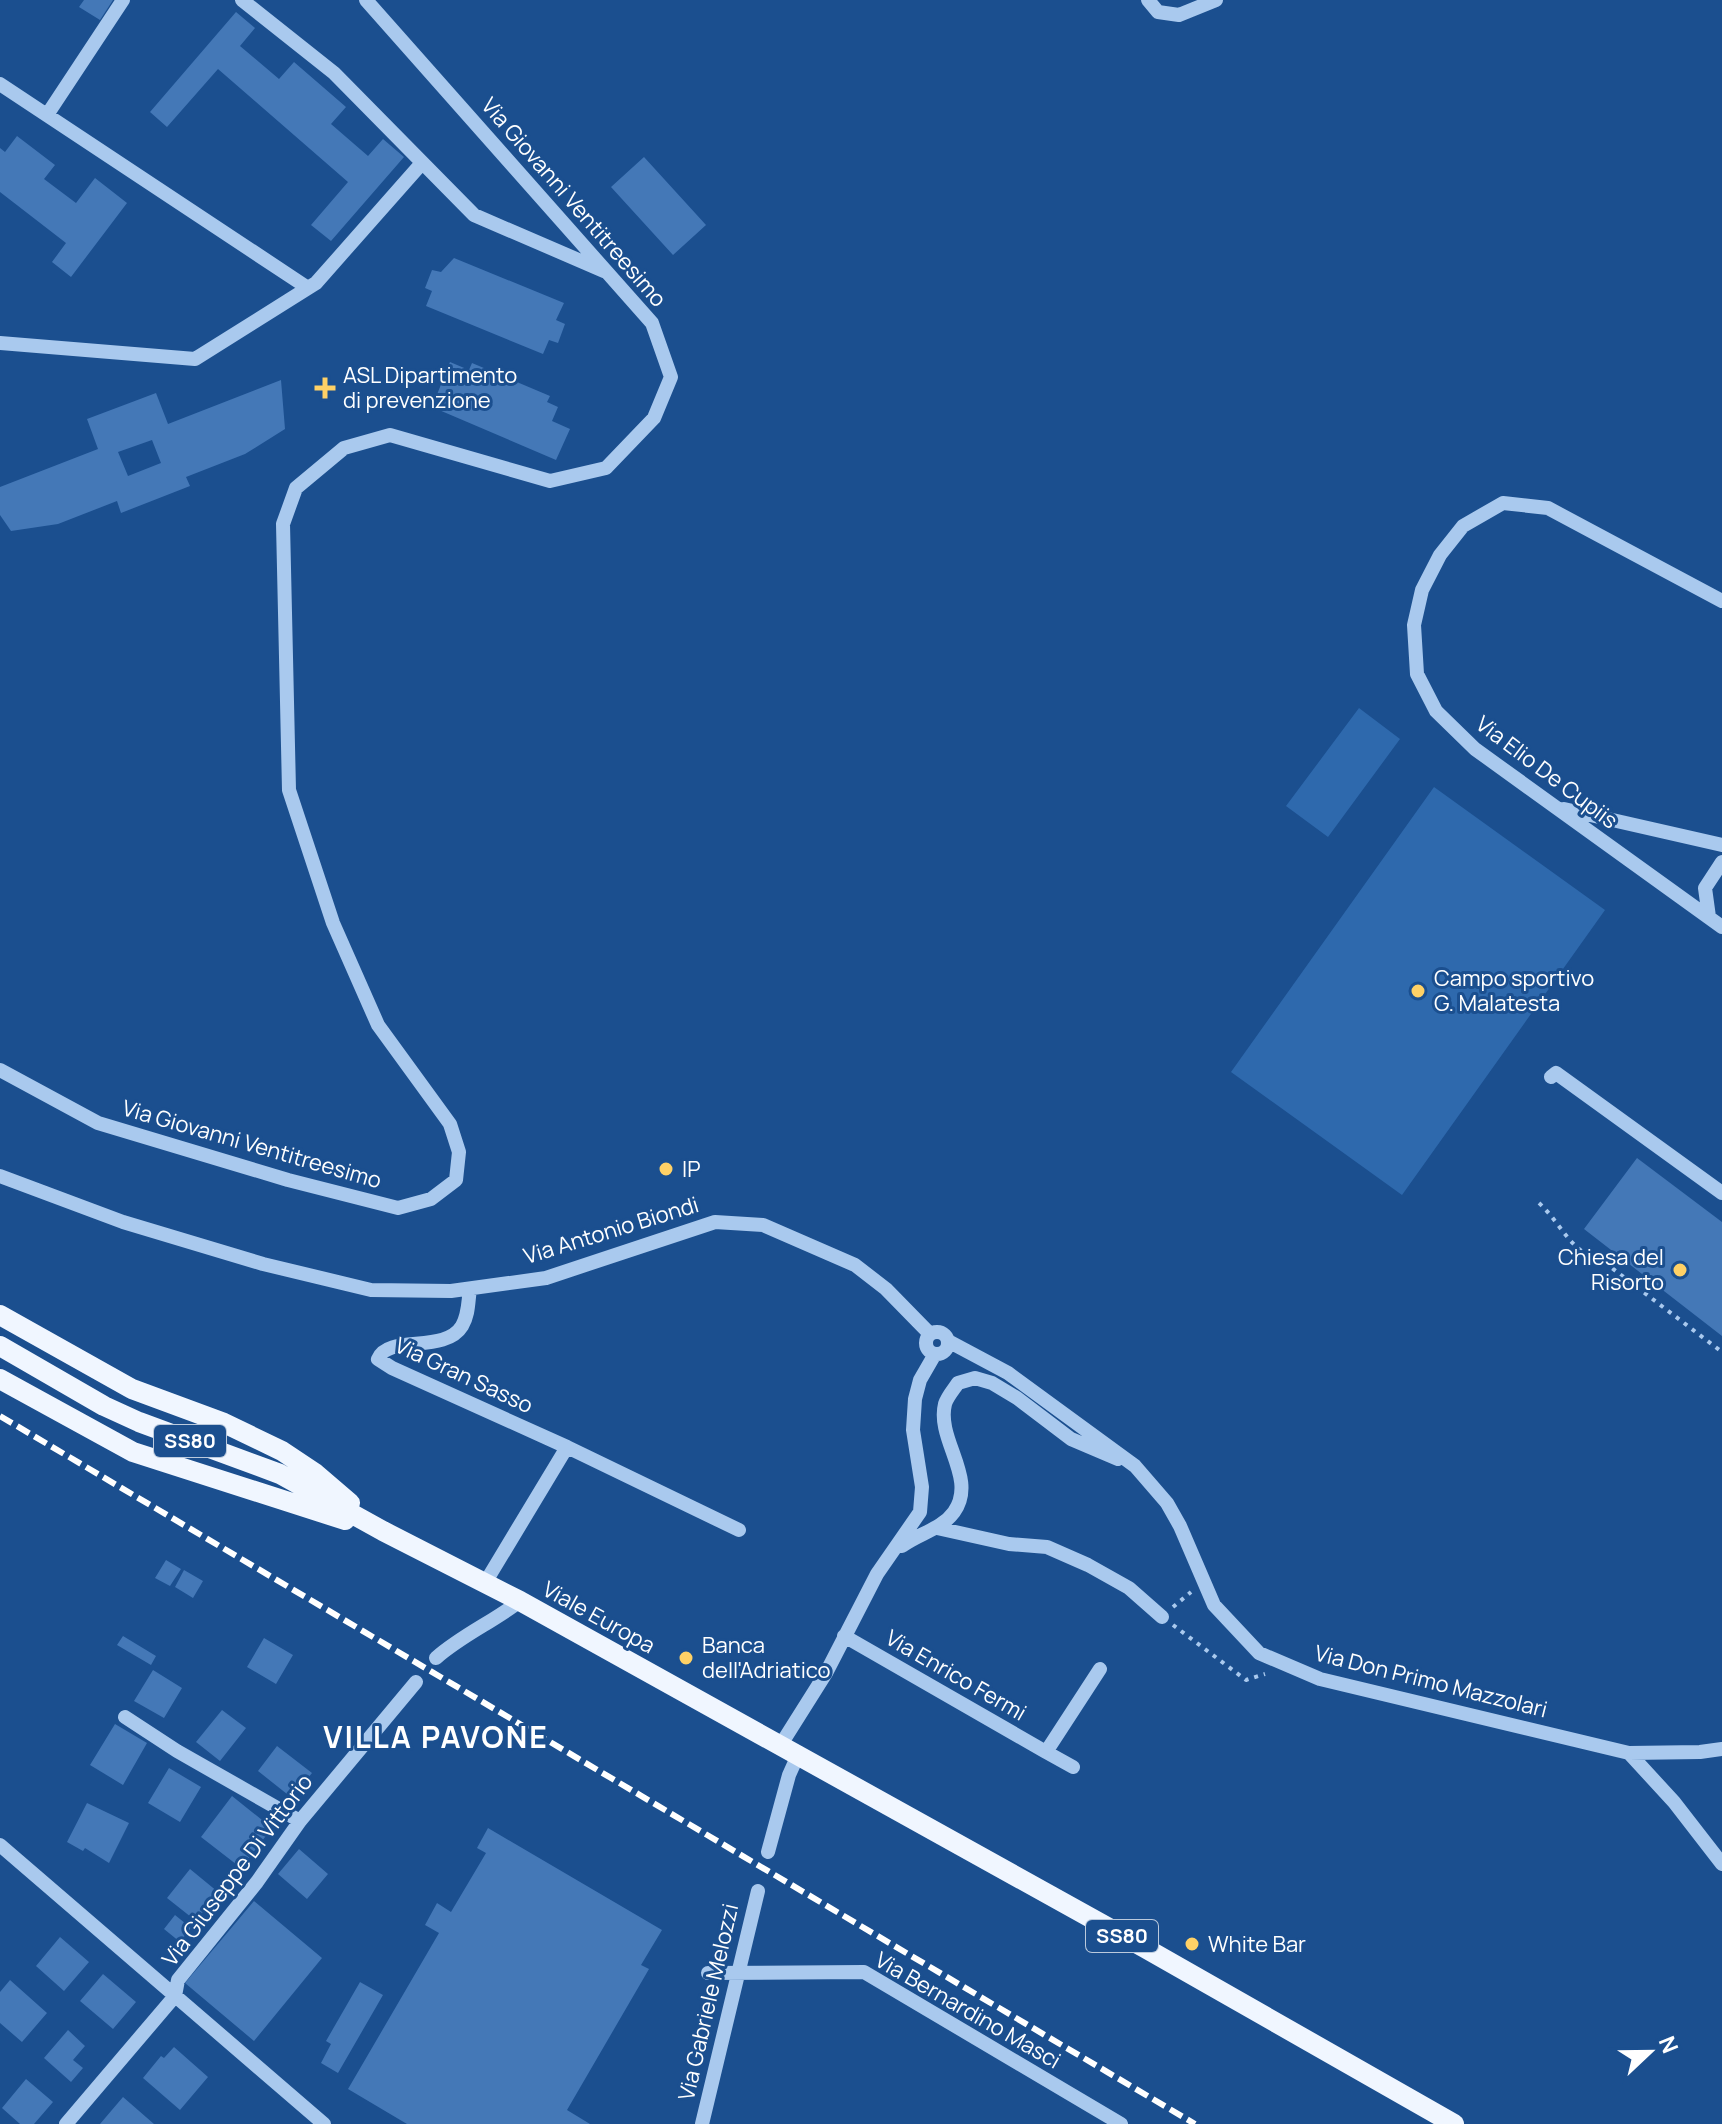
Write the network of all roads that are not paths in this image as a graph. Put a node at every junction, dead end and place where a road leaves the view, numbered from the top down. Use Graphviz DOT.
graph roads {
  1 [pos="123,0"];
  2 [pos="242,0"];
  3 [pos="366,0"];
  4 [pos="1148,0"];
  5 [pos="1216,0"];
  6 [pos="0,84"];
  7 [pos="47,115"];
  8 [pos="422,163"];
  9 [pos="608,272"];
  10 [pos="308,288"];
  11 [pos="0,343"];
  12 [pos="1722,601"];
  13 [pos="1556,807"];
  14 [pos="1722,845"];
  15 [pos="1722,862"];
  16 [pos="1709,917"];
  17 [pos="1722,927"];
  18 [pos="0,1070"];
  19 [pos="1551,1077"];
  20 [pos="0,1176"];
  21 [pos="1722,1193"];
  22 [pos="470,1289"];
  23 [pos="0,1315"];
  24 [pos="930,1334"];
  25 [pos="948,1341"];
  26 [pos="0,1346"];
  27 [pos="935,1354"];
  28 [pos="0,1379"];
  29 [pos="567,1447"];
  30 [pos="1135,1466"];
  31 [pos="937,1528"];
  32 [pos="739,1530"];
  33 [pos="383,1531"];
  34 [pos="895,1551"];
  35 [pos="485,1583"];
  36 [pos="520,1601"];
  37 [pos="1162,1617"];
  38 [pos="844,1636"];
  39 [pos="436,1658"];
  40 [pos="1100,1669"];
  41 [pos="416,1682"];
  42 [pos="125,1717"];
  43 [pos="1722,1749"];
  44 [pos="789,1750"];
  45 [pos="1046,1752"];
  46 [pos="1629,1753"];
  47 [pos="1073,1767"];
  48 [pos="300,1821"];
  49 [pos="0,1845"];
  50 [pos="768,1852"];
  51 [pos="1722,1864"];
  52 [pos="758,1891"];
  53 [pos="708,1973"];
  54 [pos="736,1975"];
  55 [pos="175,1996"];
  56 [pos="66,2124"];
  57 [pos="324,2124"];
  58 [pos="702,2124"];
  59 [pos="1121,2124"];
  60 [pos="1454,2124"];
  1 -- 7 [label="street"];
  2 -- 8 [label="street"];
  3 -- 9 [label="street, Via Giovanni Ventitreesimo"];
  4 -- 5 [label="street"];
  6 -- 7 [label="street"];
  7 -- 10 [label="street"];
  8 -- 9 [label="street"];
  8 -- 10 [label="street"];
  9 -- 18 [label="street, Via Giovanni Ventitreesimo"];
  10 -- 11 [label="street"];
  12 -- 13 [label="street, Via Elio De Cupiis"];
  13 -- 14 [label="street"];
  13 -- 16 [label="street, Via Elio De Cupiis"];
  15 -- 16 [label="street"];
  16 -- 17 [label="street, Via Elio De Cupiis"];
  19 -- 21 [label="street"];
  20 -- 22 [label="street, Via Antonio Biondi"];
  22 -- 24 [label="street, Via Antonio Biondi"];
  22 -- 29 [label="street, Via Gran Sasso"];
  23 -- 33 [label="main road, Viale Europa / SS80"];
  24 -- 25 [label="street"];
  24 -- 27 [label="street"];
  25 -- 27 [label="street"];
  25 -- 30 [label="street, Via Don Primo Mazzolari"];
  26 -- 33 [label="main road, Viale Europa / SS80"];
  27 -- 34 [label="street, Via Don Primo Mazzolari"];
  28 -- 33 [label="main road, Viale Europa / SS80"];
  29 -- 32 [label="street, Via Gran Sasso"];
  29 -- 35 [label="street"];
  30 -- 31 [label="street, Via Don Primo Mazzolari"];
  30 -- 46 [label="street, Via Don Primo Mazzolari"];
  31 -- 34 [label="street, Via Don Primo Mazzolari"];
  31 -- 37 [label="street"];
  33 -- 35 [label="main road, Viale Europa / SS80"];
  34 -- 38 [label="street, Via Don Primo Mazzolari"];
  35 -- 36 [label="main road, Viale Europa / SS80"];
  36 -- 39 [label="street"];
  36 -- 44 [label="main road, Viale Europa / SS80"];
  38 -- 44 [label="street, Via Don Primo Mazzolari"];
  38 -- 45 [label="street, Via Enrico Fermi"];
  40 -- 45 [label="street"];
  41 -- 48 [label="street, Via Giuseppe Di Vittorio"];
  42 -- 48 [label="street"];
  43 -- 46 [label="street"];
  44 -- 50 [label="street, Via Don Primo Mazzolari"];
  44 -- 60 [label="main road, SS80"];
  45 -- 47 [label="street, Via Enrico Fermi"];
  46 -- 51 [label="street"];
  48 -- 55 [label="street, Via Giuseppe Di Vittorio"];
  49 -- 55 [label="street"];
  52 -- 54 [label="street, Via Gabriele Melozzi"];
  53 -- 54 [label="street, Via Bernardino Masci"];
  54 -- 58 [label="street, Via Gabriele Melozzi"];
  54 -- 59 [label="street, Via Bernardino Masci"];
  55 -- 56 [label="street, Via Giuseppe Di Vittorio"];
  55 -- 57 [label="street"];
}
